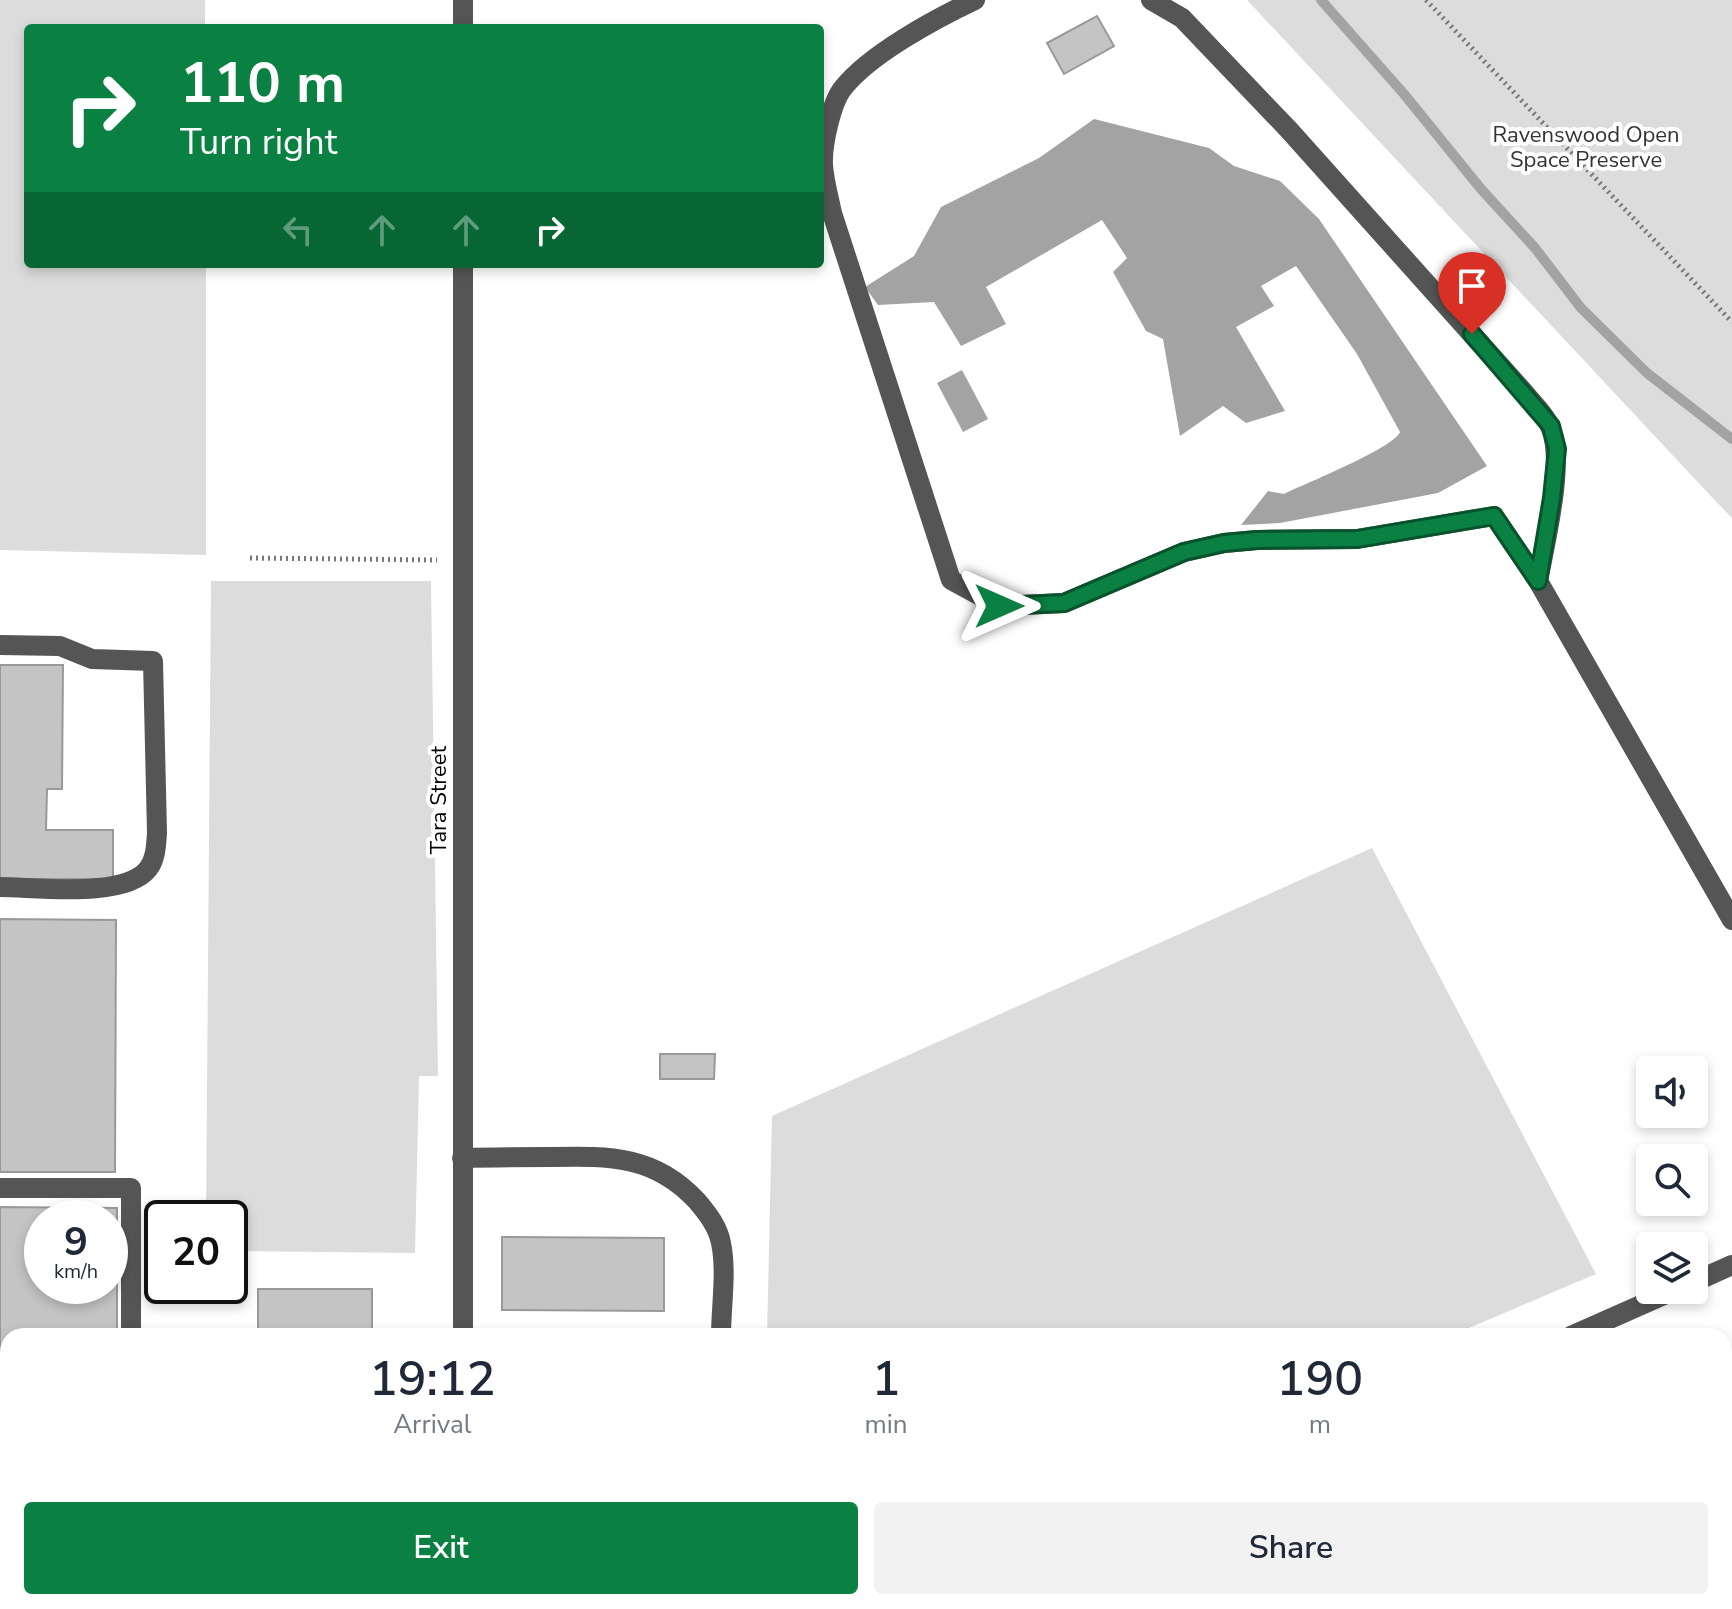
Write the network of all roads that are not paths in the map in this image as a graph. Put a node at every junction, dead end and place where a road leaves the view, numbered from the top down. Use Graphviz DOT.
graph roads {
  1 [pos="463,0"];
  2 [pos="975,0"];
  3 [pos="1151,0"];
  4 [pos="463,24"];
  5 [pos="824,156"];
  6 [pos="824,169"];
  7 [pos="463,268"];
  8 [pos="1538,581"];
  9 [pos="0,645"];
  10 [pos="0,887"];
  11 [pos="1732,920"];
  12 [pos="462,1158"];
  13 [pos="0,1188"];
  14 [pos="1732,1265"];
  15 [pos="1708,1276"];
  16 [pos="1643,1304"];
  17 [pos="131,1328"];
  18 [pos="463,1328"];
  19 [pos="721,1328"];
  20 [pos="1589,1328"];
  1 -- 4 [label="street"];
  2 -- 5 [label="street"];
  3 -- 8 [label="street"];
  6 -- 8 [label="street"];
  7 -- 12 [label="street, Tara Street"];
  8 -- 11 [label="street"];
  9 -- 10 [label="street"];
  12 -- 18 [label="street, Tara Street"];
  12 -- 19 [label="street"];
  13 -- 17 [label="street"];
  14 -- 15 [label="street"];
  16 -- 20 [label="street"];
}
